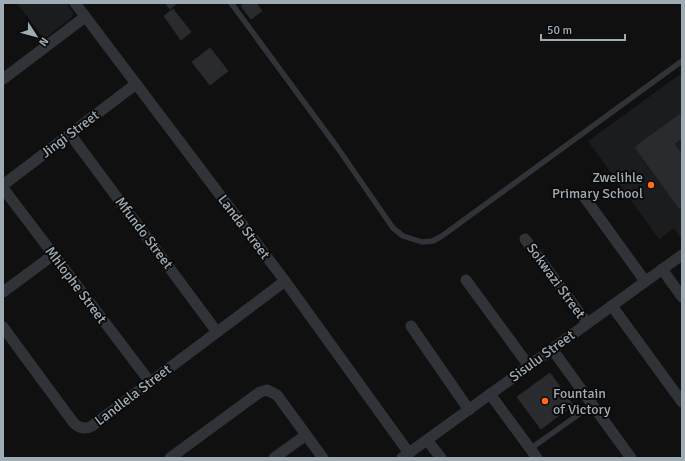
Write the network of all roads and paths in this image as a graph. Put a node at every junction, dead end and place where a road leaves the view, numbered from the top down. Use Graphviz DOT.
graph roads {
  1 [pos="75,3"];
  2 [pos="230,3"];
  3 [pos="85,17"];
  4 [pos="682,61"];
  5 [pos="3,79"];
  6 [pos="136,84"];
  7 [pos="70,134"];
  8 [pos="3,184"];
  9 [pos="3,188"];
  10 [pos="585,198"];
  11 [pos="525,239"];
  12 [pos="53,255"];
  13 [pos="682,255"];
  14 [pos="662,269"];
  15 [pos="466,280"];
  16 [pos="285,281"];
  17 [pos="645,281"];
  18 [pos="3,292"];
  19 [pos="682,297"];
  20 [pos="612,306"];
  21 [pos="587,323"];
  22 [pos="411,326"];
  23 [pos="3,327"];
  24 [pos="218,332"];
  25 [pos="552,349"];
  26 [pos="529,366"];
  27 [pos="150,382"];
  28 [pos="490,394"];
  29 [pos="682,402"];
  30 [pos="592,404"];
  31 [pos="469,410"];
  32 [pos="306,435"];
  33 [pos="427,440"];
  34 [pos="533,454"];
  35 [pos="405,455"];
  36 [pos="170,458"];
  37 [pos="274,458"];
  38 [pos="323,458"];
  39 [pos="441,458"];
  40 [pos="631,458"];
  1 -- 3 [label="street, Landa Street"];
  2 -- 4 [label="lane"];
  3 -- 5 [label="street"];
  3 -- 6 [label="street, Landa Street"];
  6 -- 7 [label="street, Jingi Street"];
  6 -- 16 [label="street, Landa Street"];
  7 -- 8 [label="street, Jingi Street"];
  7 -- 24 [label="street, Mfundo Street"];
  9 -- 12 [label="street, Mhlophe Street"];
  10 -- 17 [label="street"];
  11 -- 21 [label="street, Sokwazi Street"];
  12 -- 18 [label="street"];
  12 -- 27 [label="street, Mhlophe Street"];
  13 -- 14 [label="street, Sisulu Street"];
  14 -- 17 [label="street, Sisulu Street"];
  14 -- 19 [label="street"];
  15 -- 26 [label="street"];
  16 -- 24 [label="street, Landlela Street"];
  16 -- 35 [label="street, Landa Street"];
  17 -- 20 [label="street, Sisulu Street"];
  20 -- 21 [label="street, Sisulu Street"];
  20 -- 29 [label="street"];
  21 -- 25 [label="street, Sisulu Street"];
  22 -- 31 [label="street"];
  23 -- 27 [label="street, Landlela Street"];
  24 -- 27 [label="street, Landlela Street"];
  25 -- 26 [label="street, Sisulu Street"];
  25 -- 30 [label="street"];
  26 -- 28 [label="street, Sisulu Street"];
  28 -- 31 [label="street, Sisulu Street"];
  28 -- 34 [label="street"];
  30 -- 34 [label="lane"];
  30 -- 40 [label="street"];
  31 -- 33 [label="street, Sisulu Street"];
  32 -- 36 [label="street"];
  32 -- 37 [label="street"];
  32 -- 38 [label="street"];
  33 -- 35 [label="street, Sisulu Street"];
  33 -- 39 [label="street"];
}
